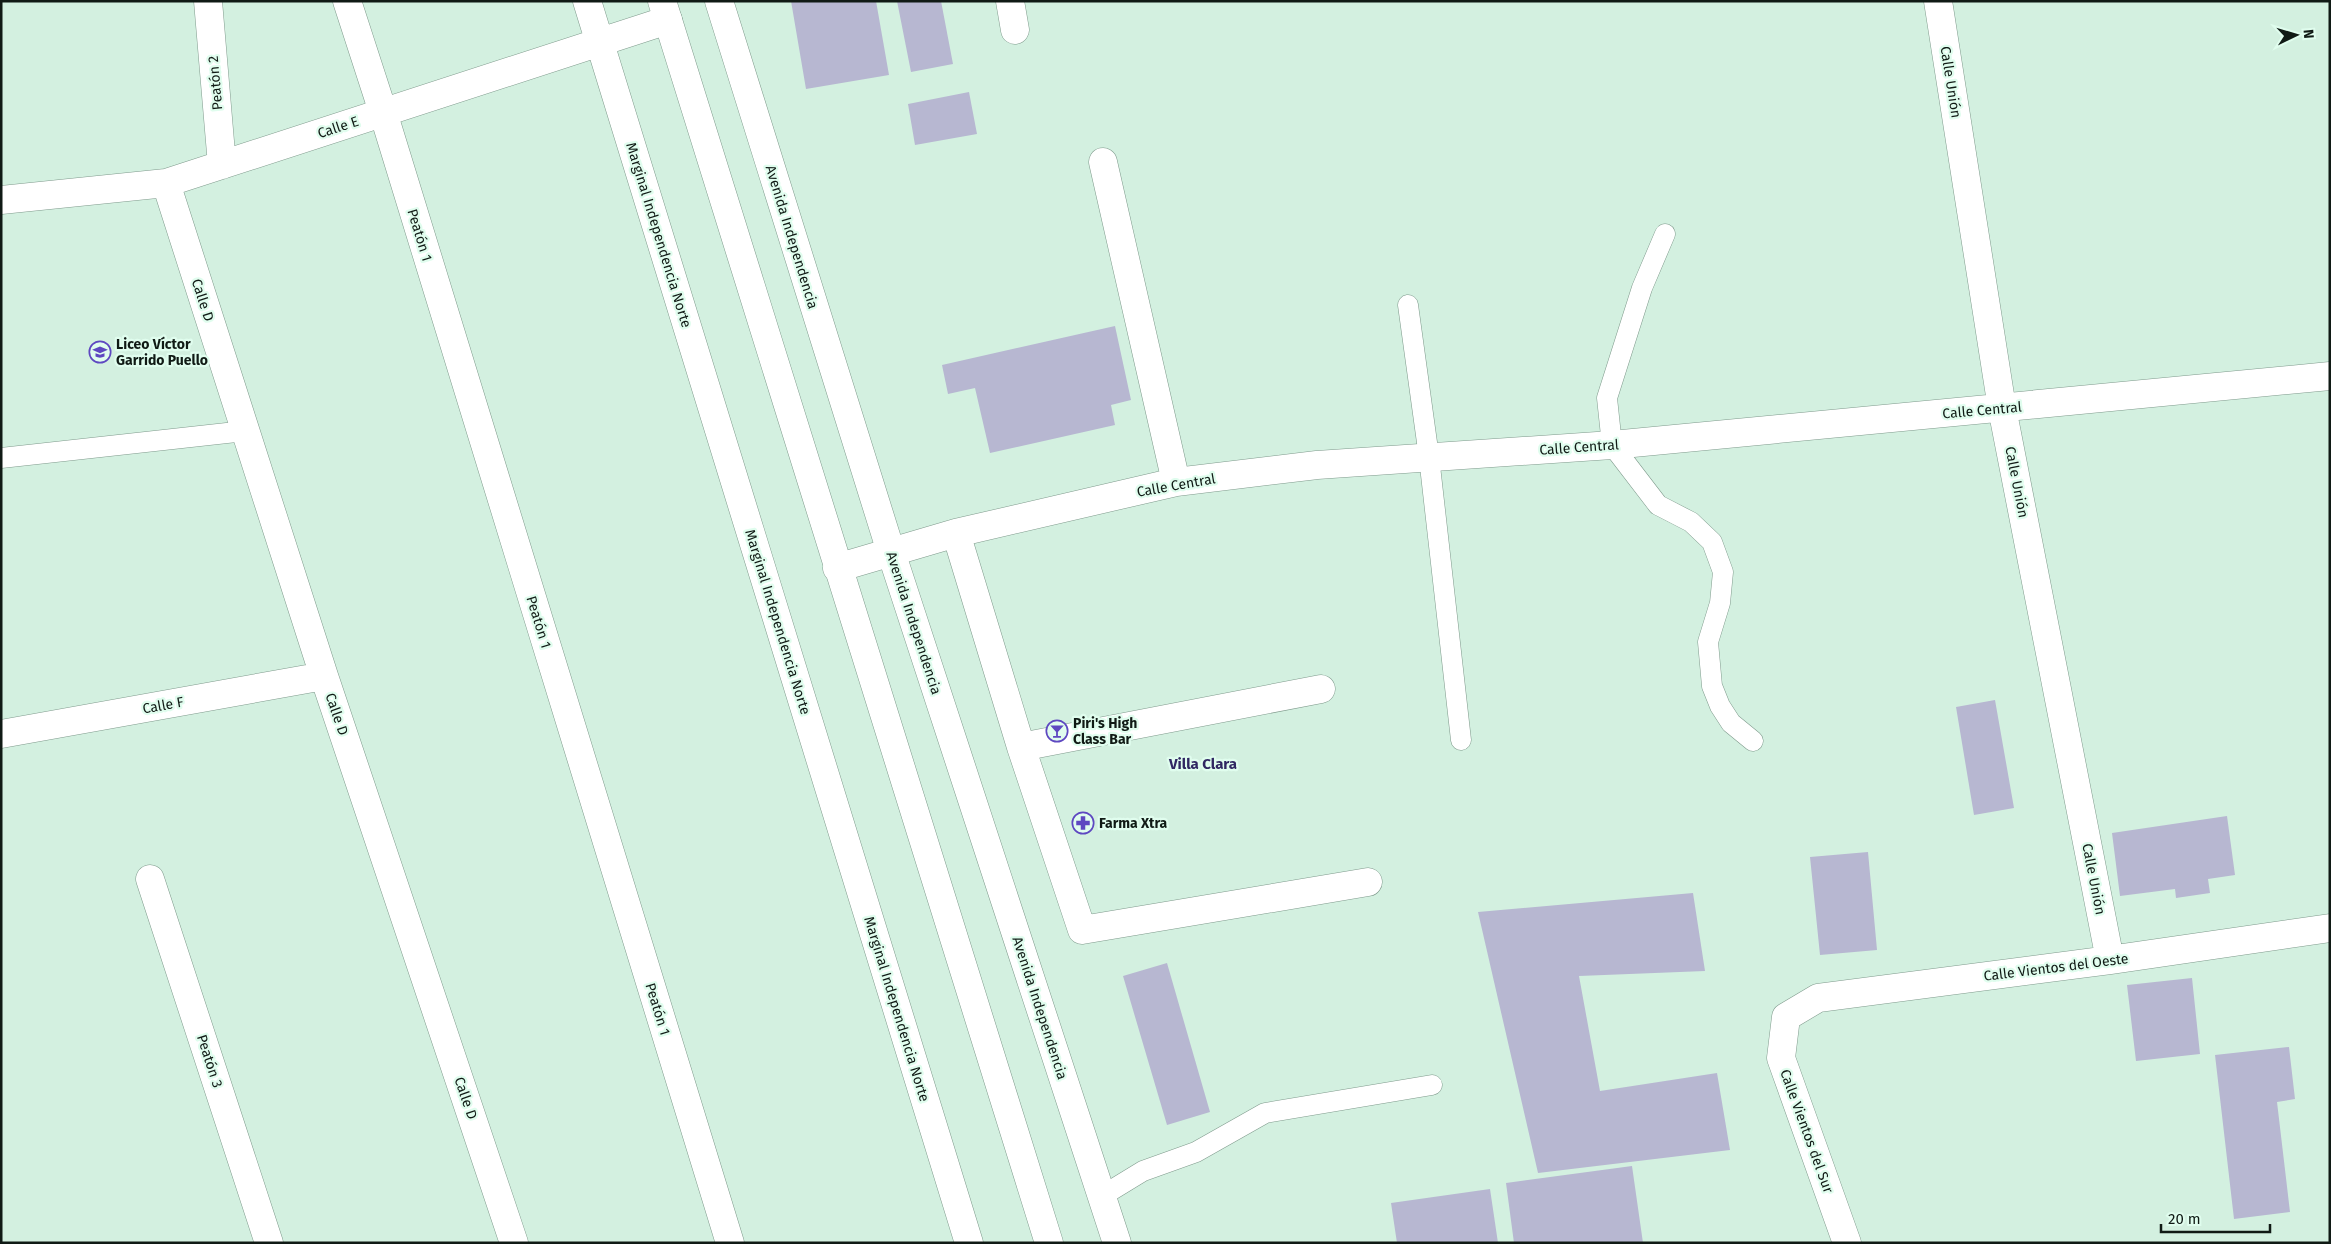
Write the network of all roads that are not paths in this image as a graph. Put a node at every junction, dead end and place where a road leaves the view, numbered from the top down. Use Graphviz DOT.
graph roads {
  1 [pos="208,1"];
  2 [pos="347,1"];
  3 [pos="587,1"];
  4 [pos="719,1"];
  5 [pos="1010,1"];
  6 [pos="1938,1"];
  7 [pos="665,11"];
  8 [pos="1015,30"];
  9 [pos="600,42"];
  10 [pos="383,112"];
  11 [pos="1103,162"];
  12 [pos="222,165"];
  13 [pos="166,183"];
  14 [pos="2,196"];
  15 [pos="1665,234"];
  16 [pos="1408,305"];
  17 [pos="2330,376"];
  18 [pos="2002,408"];
  19 [pos="245,431"];
  20 [pos="1612,445"];
  21 [pos="1429,457"];
  22 [pos="1,458"];
  23 [pos="1176,482"];
  24 [pos="956,533"];
  25 [pos="891,552"];
  26 [pos="837,568"];
  27 [pos="324,676"];
  28 [pos="1322,690"];
  29 [pos="1,734"];
  30 [pos="1461,740"];
  31 [pos="1753,741"];
  32 [pos="1021,747"];
  33 [pos="150,879"];
  34 [pos="1368,882"];
  35 [pos="2330,928"];
  36 [pos="2110,960"];
  37 [pos="1786,1017"];
  38 [pos="1432,1085"];
  39 [pos="1102,1196"];
  40 [pos="269,1243"];
  41 [pos="514,1243"];
  42 [pos="730,1243"];
  43 [pos="969,1243"];
  44 [pos="1049,1243"];
  45 [pos="1117,1243"];
  46 [pos="1847,1243"];
  1 -- 12 [label="street, Peatón 2"];
  2 -- 10 [label="street, Peatón 1"];
  3 -- 9 [label="street, Marginal Independencia Norte"];
  4 -- 25 [label="street, Avenida Independencia"];
  5 -- 8 [label="street"];
  6 -- 18 [label="street, Calle Unión"];
  7 -- 9 [label="street, Calle E"];
  7 -- 26 [label="street"];
  9 -- 10 [label="street, Calle E"];
  9 -- 43 [label="street, Marginal Independencia Norte"];
  10 -- 12 [label="street, Calle E"];
  10 -- 42 [label="street, Peatón 1"];
  11 -- 23 [label="street"];
  12 -- 13 [label="street, Calle E"];
  13 -- 14 [label="street, Calle E"];
  13 -- 19 [label="street, Calle D"];
  15 -- 20 [label="lane"];
  16 -- 21 [label="lane"];
  17 -- 18 [label="street, Calle Central"];
  18 -- 20 [label="street, Calle Central"];
  18 -- 36 [label="street, Calle Unión"];
  19 -- 22 [label="lane"];
  19 -- 27 [label="street, Calle D"];
  20 -- 21 [label="street, Calle Central"];
  20 -- 31 [label="lane"];
  21 -- 23 [label="street, Calle Central"];
  21 -- 30 [label="lane"];
  23 -- 24 [label="street, Calle Central"];
  24 -- 25 [label="street, Calle Central"];
  24 -- 32 [label="street"];
  25 -- 26 [label="street, Calle Central"];
  25 -- 39 [label="street, Avenida Independencia"];
  26 -- 44 [label="street"];
  27 -- 29 [label="street, Calle F"];
  27 -- 41 [label="street, Calle D"];
  28 -- 32 [label="street"];
  32 -- 34 [label="street"];
  33 -- 40 [label="street, Peatón 3"];
  35 -- 36 [label="street, Calle Vientos del Oeste"];
  36 -- 37 [label="street, Calle Vientos del Oeste"];
  37 -- 46 [label="street, Calle Vientos del Sur"];
  38 -- 39 [label="lane"];
  39 -- 45 [label="street, Avenida Independencia"];
}
